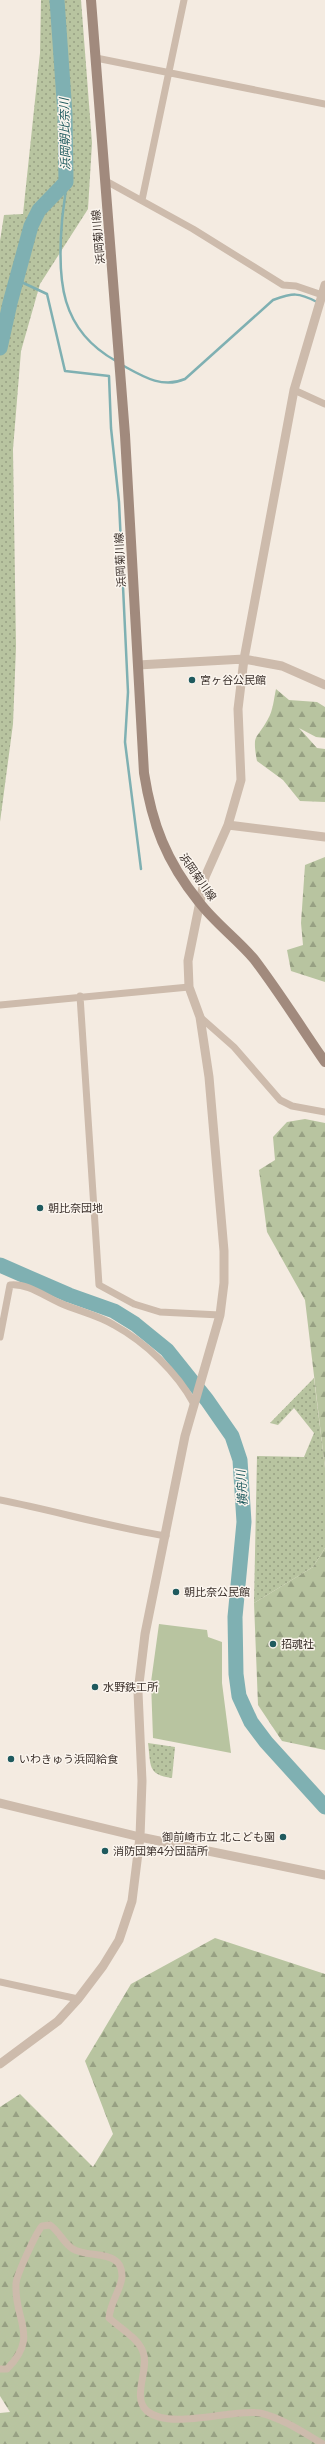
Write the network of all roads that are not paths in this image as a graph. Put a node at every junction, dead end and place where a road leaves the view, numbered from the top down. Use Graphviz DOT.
graph roads {
  1 [pos="91,0"];
  2 [pos="184,0"];
  3 [pos="96,58"];
  4 [pos="170,72"];
  5 [pos="325,104"];
  6 [pos="106,181"];
  7 [pos="142,200"];
  8 [pos="325,285"];
  9 [pos="324,295"];
  10 [pos="294,390"];
  11 [pos="325,404"];
  12 [pos="244,659"];
  13 [pos="138,665"];
  14 [pos="325,685"];
  15 [pos="228,826"];
  16 [pos="325,837"];
  17 [pos="199,903"];
  18 [pos="189,987"];
  19 [pos="80,996"];
  20 [pos="0,1005"];
  21 [pos="200,1016"];
  22 [pos="325,1062"];
  23 [pos="325,1112"];
  24 [pos="220,1315"];
  25 [pos="0,1337"];
  26 [pos="194,1404"];
  27 [pos="0,1500"];
  28 [pos="166,1536"];
  29 [pos="0,1803"];
  30 [pos="140,1837"];
  31 [pos="325,1875"];
  32 [pos="0,1982"];
  33 [pos="78,1999"];
  34 [pos="0,2064"];
  35 [pos="0,2370"];
  36 [pos="323,2444"];
  1 -- 3 [label="main road, 浜岡菊川線"];
  2 -- 4 [label="street"];
  3 -- 4 [label="street"];
  3 -- 6 [label="main road, 浜岡菊川線"];
  4 -- 5 [label="street"];
  4 -- 7 [label="street"];
  6 -- 7 [label="street"];
  6 -- 13 [label="main road, 浜岡菊川線"];
  7 -- 9 [label="street"];
  8 -- 9 [label="street"];
  9 -- 10 [label="street"];
  10 -- 11 [label="street"];
  10 -- 12 [label="street"];
  12 -- 13 [label="street"];
  12 -- 14 [label="street"];
  12 -- 15 [label="street"];
  13 -- 17 [label="main road, 浜岡菊川線"];
  15 -- 16 [label="street"];
  15 -- 17 [label="street"];
  17 -- 18 [label="street"];
  17 -- 22 [label="main road, 浜岡菊川線"];
  18 -- 19 [label="street"];
  18 -- 21 [label="street"];
  19 -- 20 [label="street"];
  19 -- 24 [label="street"];
  21 -- 23 [label="street"];
  21 -- 24 [label="street"];
  24 -- 26 [label="street"];
  25 -- 26 [label="street"];
  26 -- 28 [label="street"];
  27 -- 28 [label="street"];
  28 -- 30 [label="street"];
  29 -- 30 [label="street"];
  30 -- 31 [label="street"];
  30 -- 33 [label="street"];
  32 -- 33 [label="street"];
  33 -- 34 [label="street"];
  35 -- 36 [label="street"];
}
